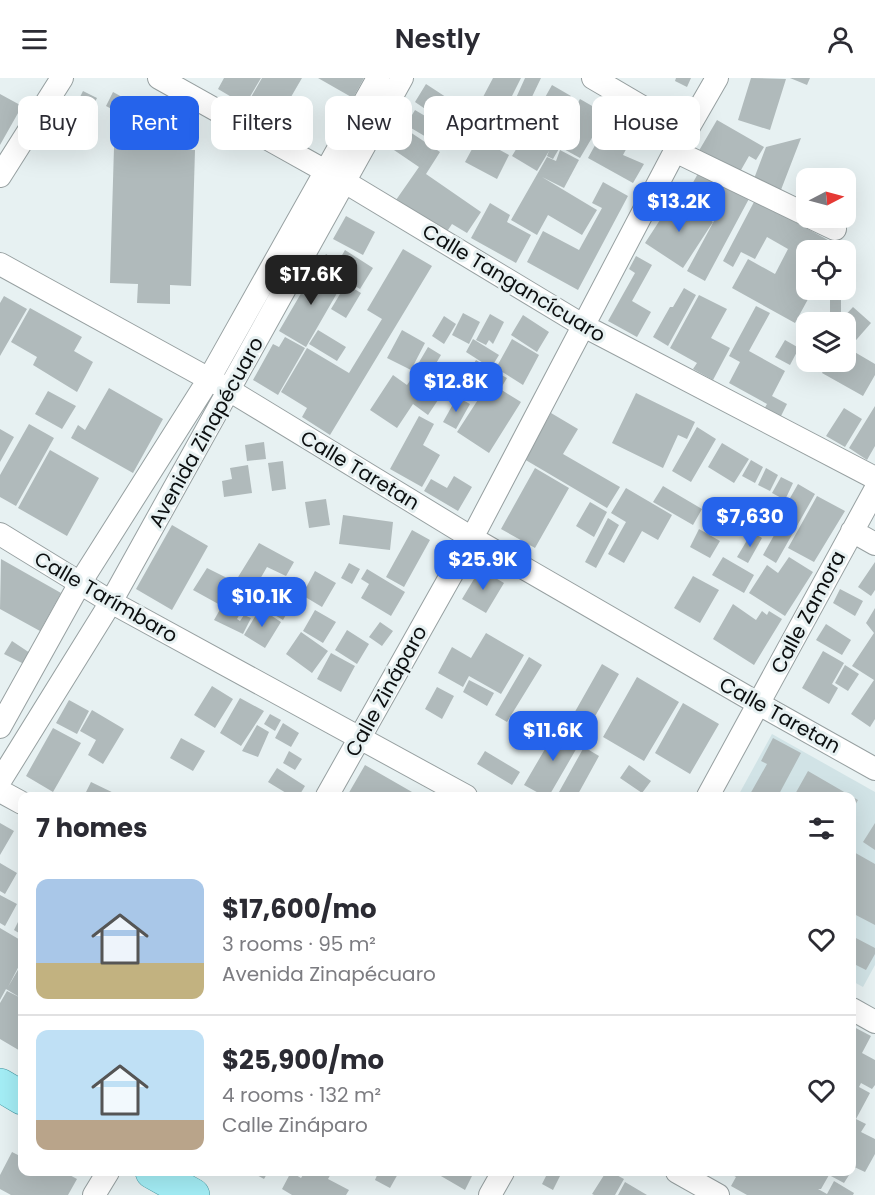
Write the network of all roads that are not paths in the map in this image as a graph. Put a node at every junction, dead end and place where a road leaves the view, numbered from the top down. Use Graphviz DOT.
graph roads {
  1 [pos="62,78"];
  2 [pos="159,78"];
  3 [pos="378,78"];
  4 [pos="402,78"];
  5 [pos="593,78"];
  6 [pos="717,78"];
  7 [pos="618,96"];
  8 [pos="700,107"];
  9 [pos="675,150"];
  10 [pos="695,150"];
  11 [pos="0,176"];
  12 [pos="335,176"];
  13 [pos="796,209"];
  14 [pos="0,264"];
  15 [pos="584,326"];
  16 [pos="209,379"];
  17 [pos="229,390"];
  18 [pos="875,478"];
  19 [pos="875,490"];
  20 [pos="852,531"];
  21 [pos="0,534"];
  22 [pos="472,538"];
  23 [pos="875,544"];
  24 [pos="80,583"];
  25 [pos="111,602"];
  26 [pos="759,704"];
  27 [pos="0,728"];
  28 [pos="360,739"];
  29 [pos="875,769"];
  30 [pos="0,781"];
  31 [pos="0,791"];
  32 [pos="329,792"];
  33 [pos="459,792"];
  34 [pos="710,792"];
  35 [pos="18,801"];
  36 [pos="856,1011"];
  37 [pos="875,1022"];
  38 [pos="0,1085"];
  39 [pos="18,1096"];
  40 [pos="106,1176"];
  41 [pos="159,1176"];
  42 [pos="501,1176"];
  43 [pos="684,1176"];
  44 [pos="94,1195"];
  45 [pos="193,1195"];
  46 [pos="490,1195"];
  47 [pos="718,1195"];
  1 -- 11 [label="street"];
  2 -- 12 [label="street, Calle Tangancícuaro"];
  3 -- 12 [label="street, Avenida Zinapécuaro"];
  4 -- 12 [label="street, Avenida Zinapécuaro"];
  5 -- 7 [label="street"];
  6 -- 8 [label="street, Calle Zináparo"];
  9 -- 15 [label="street, Calle Zináparo"];
  10 -- 13 [label="street"];
  12 -- 15 [label="street, Calle Tangancícuaro"];
  12 -- 16 [label="street, Avenida Zinapécuaro"];
  12 -- 17 [label="street, Avenida Zinapécuaro"];
  14 -- 16 [label="street, Calle Taretan"];
  15 -- 18 [label="street, Calle Tangancícuaro"];
  15 -- 22 [label="street, Calle Zináparo"];
  16 -- 17 [label="street, Calle Taretan"];
  16 -- 24 [label="street, Avenida Zinapécuaro"];
  17 -- 22 [label="street, Calle Taretan"];
  17 -- 25 [label="street, Avenida Zinapécuaro"];
  19 -- 20 [label="street, Calle Zamora"];
  20 -- 23 [label="street"];
  20 -- 26 [label="street, Calle Zamora"];
  21 -- 24 [label="street, Calle Tarímbaro"];
  22 -- 26 [label="street, Calle Taretan"];
  22 -- 28 [label="street, Calle Zináparo"];
  24 -- 25 [label="street, Calle Tarímbaro"];
  24 -- 27 [label="street, Avenida Zinapécuaro"];
  25 -- 28 [label="street, Calle Tarímbaro"];
  25 -- 30 [label="street, Avenida Zinapécuaro"];
  26 -- 29 [label="street, Calle Taretan"];
  26 -- 34 [label="street, Calle Zamora"];
  28 -- 32 [label="street, Calle Zináparo"];
  28 -- 33 [label="street, Calle Tarímbaro"];
  31 -- 35 [label="street"];
  36 -- 37 [label="street"];
  38 -- 39 [label="main road"];
  40 -- 44 [label="street"];
  41 -- 45 [label="main road"];
  42 -- 46 [label="street"];
  43 -- 47 [label="street"];
}
